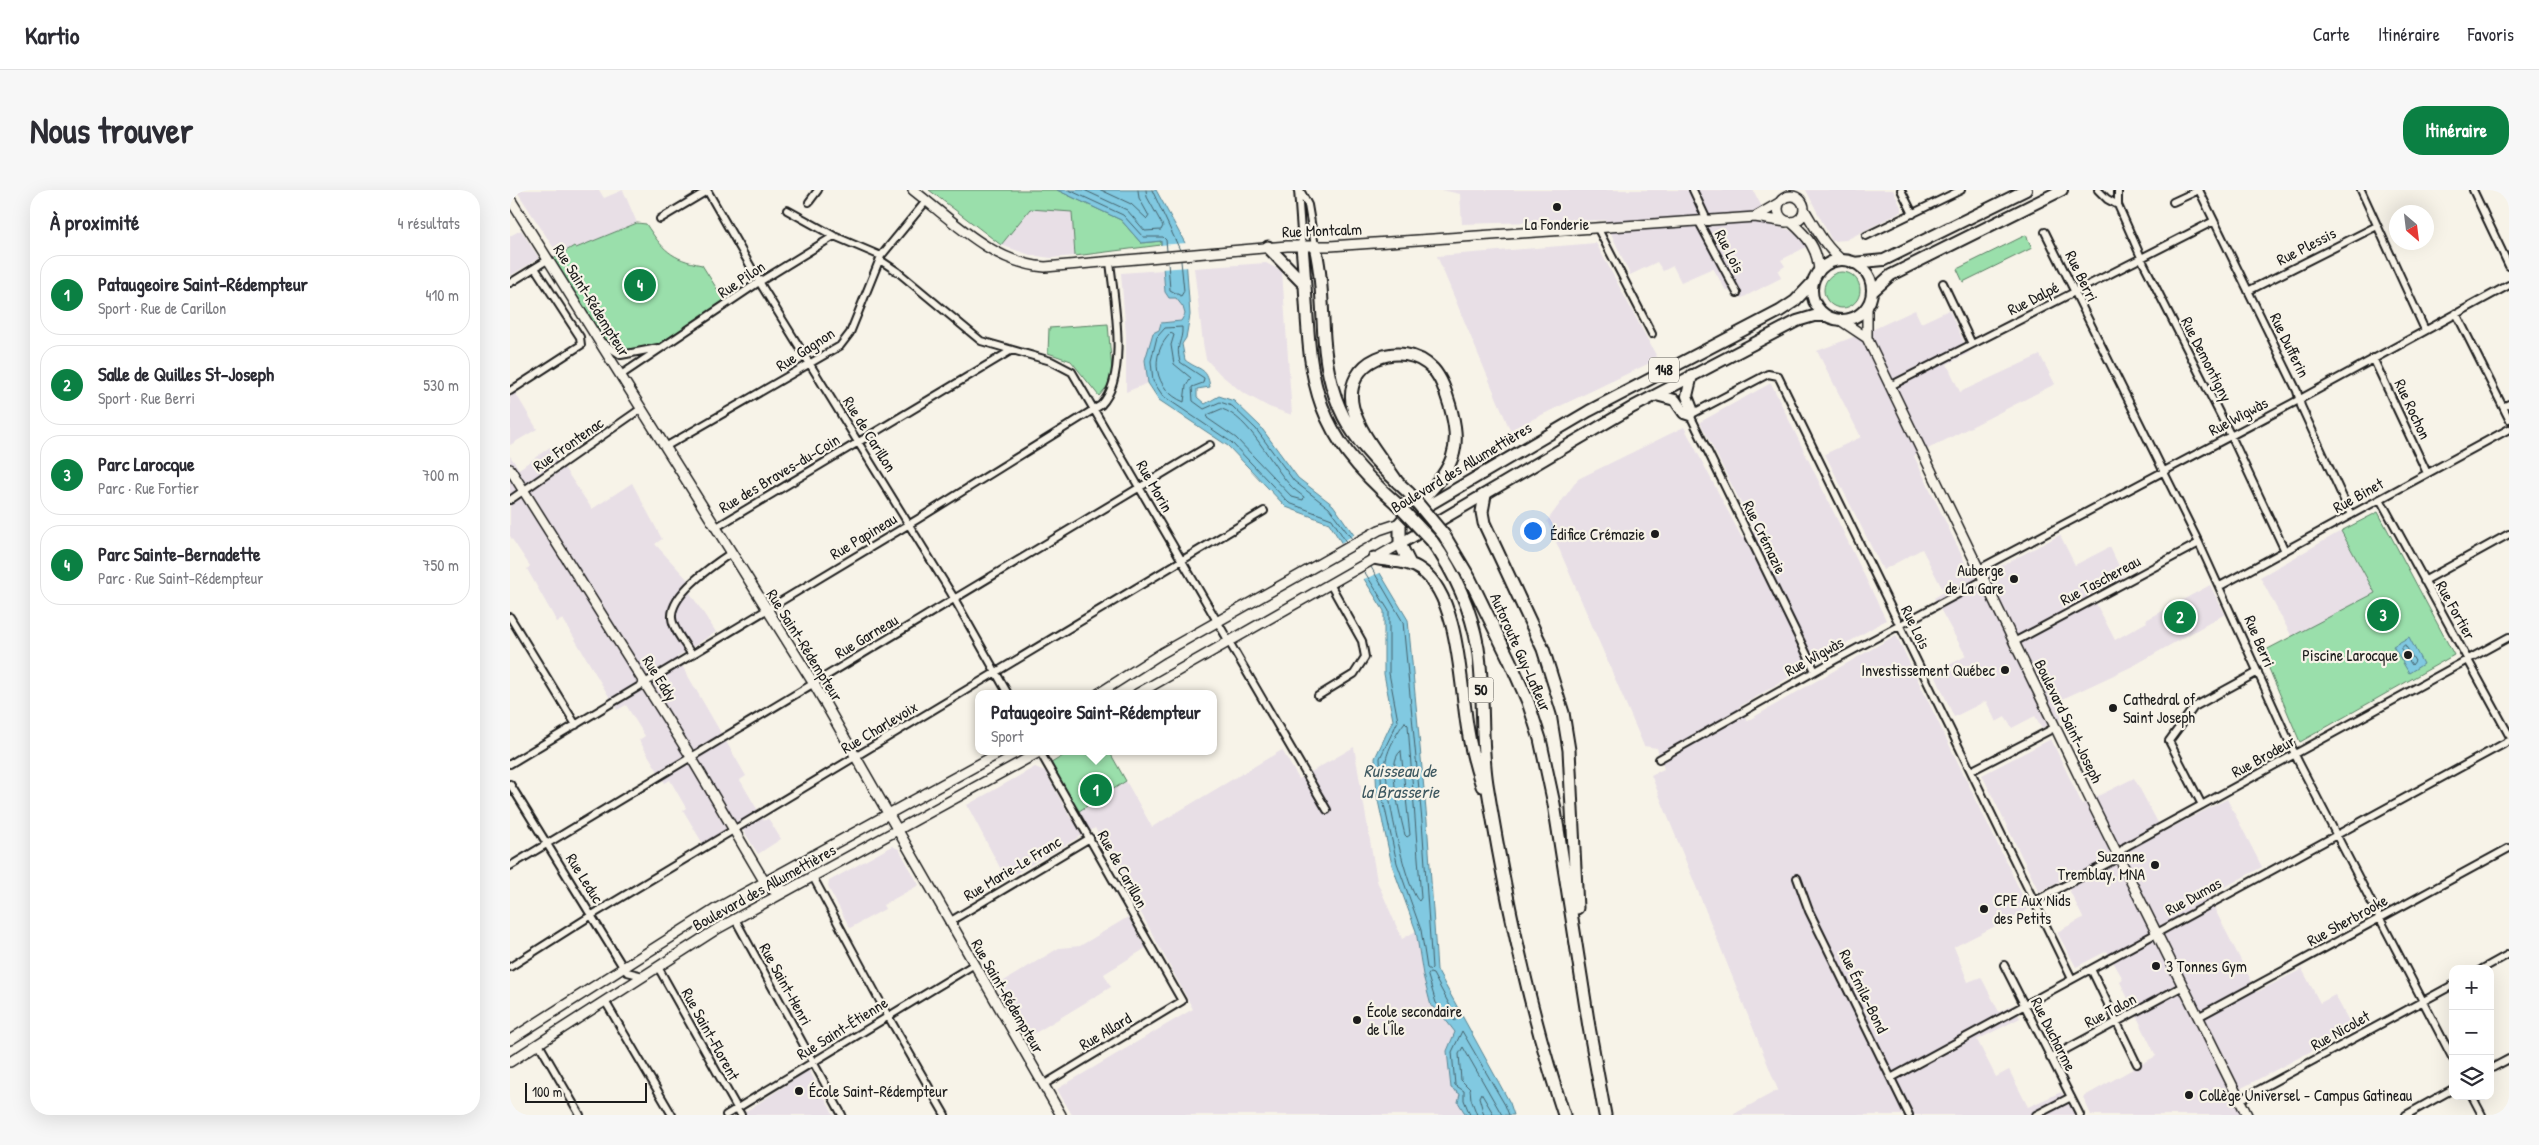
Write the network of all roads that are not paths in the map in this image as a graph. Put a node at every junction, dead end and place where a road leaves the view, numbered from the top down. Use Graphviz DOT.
graph roads {
  1 [pos="707,190"];
  2 [pos="818,190"];
  3 [pos="914,190"];
  4 [pos="1299,190"];
  5 [pos="1693,190"];
  6 [pos="1785,190"];
  7 [pos="1901,190"];
  8 [pos="1961,190"];
  9 [pos="2026,190"];
  10 [pos="2062,190"];
  11 [pos="2098,190"];
  12 [pos="2118,190"];
  13 [pos="2199,190"];
  14 [pos="2360,190"];
  15 [pos="2473,190"];
  16 [pos="1798,194"];
  17 [pos="510,199"];
  18 [pos="926,200"];
  19 [pos="1780,201"];
  20 [pos="809,202"];
  21 [pos="2173,202"];
  22 [pos="2118,205"];
  23 [pos="787,210"];
  24 [pos="1805,211"];
  25 [pos="1913,214"];
  26 [pos="1755,217"];
  27 [pos="660,219"];
  28 [pos="2214,221"];
  29 [pos="1704,222"];
  30 [pos="1788,222"];
  31 [pos="2377,226"];
  32 [pos="1598,229"];
  33 [pos="2045,232"];
  34 [pos="834,236"];
  35 [pos="1866,236"];
  36 [pos="1302,246"];
  37 [pos="1316,246"];
  38 [pos="1268,247"];
  39 [pos="881,258"];
  40 [pos="2142,258"];
  41 [pos="549,259"];
  42 [pos="1842,260"];
  43 [pos="1110,262"];
  44 [pos="1854,263"];
  45 [pos="2509,266"];
  46 [pos="535,268"];
  47 [pos="1819,272"];
  48 [pos="760,282"];
  49 [pos="1813,282"];
  50 [pos="1943,282"];
  51 [pos="510,283"];
  52 [pos="2509,284"];
  53 [pos="1305,285"];
  54 [pos="2248,291"];
  55 [pos="1872,292"];
  56 [pos="2075,292"];
  57 [pos="1736,293"];
  58 [pos="1867,306"];
  59 [pos="2456,313"];
  60 [pos="1827,316"];
  61 [pos="1840,320"];
  62 [pos="2425,330"];
  63 [pos="1652,334"];
  64 [pos="1867,338"];
  65 [pos="600,340"];
  66 [pos="1972,344"];
  67 [pos="664,346"];
  68 [pos="1012,350"];
  69 [pos="2373,358"];
  70 [pos="810,364"];
  71 [pos="621,375"];
  72 [pos="1692,375"];
  73 [pos="1890,386"];
  74 [pos="510,391"];
  75 [pos="1656,395"];
  76 [pos="2298,400"];
  77 [pos="2506,406"];
  78 [pos="642,408"];
  79 [pos="1095,410"];
  80 [pos="1690,415"];
  81 [pos="2509,419"];
  82 [pos="2509,429"];
  83 [pos="2230,435"];
  84 [pos="859,441"];
  85 [pos="1210,445"];
  86 [pos="665,448"];
  87 [pos="510,469"];
  88 [pos="2163,471"];
  89 [pos="2427,473"];
  90 [pos="1398,483"];
  91 [pos="1141,488"];
  92 [pos="524,491"];
  93 [pos="1485,495"];
  94 [pos="2380,499"];
  95 [pos="510,500"];
  96 [pos="1264,511"];
  97 [pos="2351,515"];
  98 [pos="1400,523"];
  99 [pos="909,524"];
  100 [pos="715,528"];
  101 [pos="2509,534"];
  102 [pos="2199,542"];
  103 [pos="1400,544"];
  104 [pos="2286,552"];
  105 [pos="731,553"];
  106 [pos="1380,558"];
  107 [pos="1181,561"];
  108 [pos="1409,562"];
  109 [pos="1979,569"];
  110 [pos="1984,580"];
  111 [pos="2424,581"];
  112 [pos="1330,584"];
  113 [pos="2220,586"];
  114 [pos="954,598"];
  115 [pos="766,610"];
  116 [pos="510,617"];
  117 [pos="1217,622"];
  118 [pos="1899,624"];
  119 [pos="2509,637"];
  120 [pos="1228,640"];
  121 [pos="2014,642"];
  122 [pos="692,656"];
  123 [pos="2468,660"];
  124 [pos="1815,671"];
  125 [pos="2258,672"];
  126 [pos="995,673"];
  127 [pos="646,683"];
  128 [pos="814,684"];
  129 [pos="1006,690"];
  130 [pos="1104,690"];
  131 [pos="1144,690"];
  132 [pos="1318,696"];
  133 [pos="576,725"];
  134 [pos="2056,727"];
  135 [pos="2509,735"];
  136 [pos="2509,741"];
  137 [pos="2295,754"];
  138 [pos="996,755"];
  139 [pos="1033,755"];
  140 [pos="1042,755"];
  141 [pos="692,758"];
  142 [pos="855,758"];
  143 [pos="1659,759"];
  144 [pos="510,764"];
  145 [pos="1971,771"];
  146 [pos="510,784"];
  147 [pos="2202,805"];
  148 [pos="1327,810"];
  149 [pos="887,815"];
  150 [pos="897,831"];
  151 [pos="734,832"];
  152 [pos="2337,834"];
  153 [pos="1090,838"];
  154 [pos="547,844"];
  155 [pos="1499,848"];
  156 [pos="2509,848"];
  157 [pos="2118,855"];
  158 [pos="510,866"];
  159 [pos="814,876"];
  160 [pos="1796,878"];
  161 [pos="764,881"];
  162 [pos="788,890"];
  163 [pos="2033,902"];
  164 [pos="592,915"];
  165 [pos="2381,918"];
  166 [pos="734,919"];
  167 [pos="949,922"];
  168 [pos="2156,932"];
  169 [pos="2509,954"];
  170 [pos="973,965"];
  171 [pos="2004,965"];
  172 [pos="2489,965"];
  173 [pos="510,967"];
  174 [pos="623,967"];
  175 [pos="658,967"];
  176 [pos="2091,969"];
  177 [pos="644,976"];
  178 [pos="2072,979"];
  179 [pos="1581,980"];
  180 [pos="2183,986"];
  181 [pos="2449,987"];
  182 [pos="605,1001"];
  183 [pos="1182,1001"];
  184 [pos="2423,1001"];
  185 [pos="2023,1005"];
  186 [pos="888,1016"];
  187 [pos="2198,1017"];
  188 [pos="2117,1022"];
  189 [pos="510,1040"];
  190 [pos="538,1044"];
  191 [pos="2451,1055"];
  192 [pos="2050,1058"];
  193 [pos="2509,1059"];
  194 [pos="510,1062"];
  195 [pos="813,1062"];
  196 [pos="2137,1064"];
  197 [pos="2494,1067"];
  198 [pos="1891,1078"];
  199 [pos="1043,1085"];
  200 [pos="2449,1092"];
  201 [pos="2071,1097"];
  202 [pos="2240,1100"];
  203 [pos="2474,1100"];
  204 [pos="739,1112"];
  205 [pos="580,1115"];
  206 [pos="672,1115"];
  207 [pos="726,1115"];
  208 [pos="842,1115"];
  209 [pos="945,1115"];
  210 [pos="1061,1115"];
  211 [pos="1564,1115"];
  212 [pos="1605,1115"];
  213 [pos="1909,1115"];
  214 [pos="2036,1115"];
  215 [pos="2080,1115"];
  216 [pos="2247,1115"];
  217 [pos="2406,1115"];
  218 [pos="2482,1115"];
  1 -- 27 [label="street"];
  1 -- 48 [label="street, Rue de Carillon"];
  2 -- 20 [label="street"];
  3 -- 18 [label="main road, Rue Montcalm"];
  4 -- 36 [label="street"];
  4 -- 37 [label="street"];
  5 -- 29 [label="street, Rue Lois"];
  6 -- 19 [label="main road"];
  7 -- 25 [label="street"];
  8 -- 25 [label="street"];
  9 -- 44 [label="main road"];
  10 -- 55 [label="main road"];
  11 -- 22 [label="street, Rue Demontigny"];
  12 -- 22 [label="street, Rue Demontigny"];
  13 -- 21 [label="street"];
  13 -- 28 [label="street, Rue Dufferin"];
  14 -- 31 [label="street"];
  15 -- 45 [label="street"];
  16 -- 19 [label="main road"];
  16 -- 24 [label="main road"];
  17 -- 41 [label="main road, Rue Saint-Rédempteur"];
  18 -- 39 [label="street, Rue Gagnon"];
  18 -- 43 [label="main road, Rue Montcalm"];
  19 -- 26 [label="main road, Rue Montcalm"];
  19 -- 30 [label="main road"];
  22 -- 40 [label="street, Rue Demontigny"];
  23 -- 34 [label="street, Rue Morin"];
  24 -- 30 [label="main road"];
  24 -- 42 [label="main road"];
  25 -- 35 [label="street"];
  26 -- 29 [label="main road, Rue Montcalm"];
  26 -- 30 [label="main road, Rue Montcalm"];
  28 -- 40 [label="street, Rue Dalpé"];
  28 -- 54 [label="street, Rue Dufferin"];
  29 -- 32 [label="main road, Rue Montcalm"];
  29 -- 57 [label="street, Rue Lois"];
  30 -- 47 [label="main road"];
  31 -- 54 [label="street, Rue Plessis"];
  31 -- 62 [label="street"];
  32 -- 37 [label="main road, Rue Montcalm"];
  32 -- 63 [label="street"];
  33 -- 56 [label="street, Rue Berri"];
  34 -- 39 [label="street, Rue Morin"];
  34 -- 48 [label="street, Rue Pilon"];
  36 -- 37 [label="main road, Rue Montcalm"];
  36 -- 38 [label="main road, Rue Montcalm"];
  36 -- 53 [label="highway, Autoroute Guy-Lafleur / 50"];
  37 -- 90 [label="highway, Autoroute Guy-Lafleur / 50"];
  38 -- 43 [label="main road, Rue Montcalm"];
  38 -- 53 [label="highway"];
  39 -- 68 [label="street, Rue Morin"];
  39 -- 70 [label="street, Rue Gagnon"];
  40 -- 56 [label="street, Rue Dalpé"];
  40 -- 83 [label="street, Rue Demontigny"];
  41 -- 46 [label="street"];
  41 -- 65 [label="main road, Rue Saint-Rédempteur"];
  42 -- 44 [label="main road"];
  42 -- 47 [label="main road"];
  43 -- 79 [label="street, Rue Papineau"];
  44 -- 55 [label="main road"];
  46 -- 51 [label="street"];
  46 -- 74 [label="street"];
  47 -- 49 [label="main road"];
  48 -- 67 [label="street, Rue Pilon"];
  48 -- 70 [label="street, Rue de Carillon"];
  49 -- 60 [label="main road"];
  49 -- 98 [label="main road, Boulevard des Allumettières / 148"];
  50 -- 66 [label="street"];
  52 -- 59 [label="street, Rue Wìgwàs"];
  53 -- 155 [label="highway, Autoroute Guy-Lafleur / 50, bridge"];
  54 -- 76 [label="street, Rue Dufferin"];
  55 -- 58 [label="main road"];
  56 -- 66 [label="street, Rue Dalpé"];
  56 -- 88 [label="street, Rue Berri"];
  58 -- 61 [label="main road"];
  58 -- 64 [label="main road, Boulevard Saint-Joseph"];
  59 -- 62 [label="street, Rue Wìgwàs"];
  59 -- 77 [label="street"];
  60 -- 61 [label="main road"];
  60 -- 72 [label="main road, 148"];
  61 -- 64 [label="main road"];
  62 -- 69 [label="street, Rue Wìgwàs"];
  64 -- 73 [label="main road, Boulevard Saint-Joseph"];
  65 -- 67 [label="street, Rue Pilon"];
  65 -- 71 [label="main road, Rue Saint-Rédempteur"];
  66 -- 73 [label="street, Rue Dalpé"];
  67 -- 71 [label="street, Rue Pilon"];
  68 -- 79 [label="street, Rue Morin"];
  68 -- 84 [label="street, Rue des Braves-du-Coin"];
  69 -- 76 [label="street, Rue Wìgwàs"];
  69 -- 89 [label="street, Rue Rochon"];
  70 -- 84 [label="street, Rue de Carillon"];
  70 -- 86 [label="street, Rue Gagnon"];
  71 -- 78 [label="main road, Rue Saint-Rédempteur"];
  72 -- 75 [label="main road, 148"];
  72 -- 80 [label="main road"];
  73 -- 109 [label="main road, Boulevard Saint-Joseph"];
  75 -- 80 [label="main road"];
  75 -- 93 [label="main road, 148"];
  76 -- 83 [label="street, Rue Wìgwàs"];
  76 -- 97 [label="street, Rue Dufferin"];
  77 -- 81 [label="street"];
  78 -- 86 [label="main road, Rue Saint-Rédempteur"];
  78 -- 92 [label="street, Rue Frontenac"];
  79 -- 91 [label="street, Rue Morin"];
  79 -- 99 [label="street, Rue Papineau"];
  80 -- 118 [label="street, Rue Lois"];
  80 -- 124 [label="street, Rue Crémazie"];
  82 -- 89 [label="street, Rue Binet"];
  83 -- 88 [label="street, Rue Wìgwàs"];
  83 -- 104 [label="street, Rue Demontigny"];
  84 -- 99 [label="street, Rue de Carillon"];
  84 -- 100 [label="street, Rue des Braves-du-Coin"];
  85 -- 91 [label="street, Rue Garneau"];
  86 -- 100 [label="main road, Rue Saint-Rédempteur"];
  87 -- 92 [label="main road, Rue Eddy"];
  88 -- 102 [label="street, Rue Berri"];
  88 -- 109 [label="street, Rue Wìgwàs"];
  89 -- 94 [label="street, Rue Binet"];
  90 -- 98 [label="highway"];
  90 -- 179 [label="highway, Autoroute Guy-Lafleur / 50, bridge"];
  91 -- 107 [label="street, Rue Morin"];
  91 -- 114 [label="street, Rue Garneau"];
  92 -- 95 [label="street, Rue Frontenac"];
  92 -- 127 [label="main road, Rue Eddy"];
  93 -- 103 [label="main road"];
  93 -- 179 [label="highway"];
  94 -- 97 [label="street, Rue Binet"];
  94 -- 111 [label="street, Rue Fortier"];
  96 -- 107 [label="street, Rue Charlevoix"];
  97 -- 104 [label="street, Rue Binet"];
  98 -- 103 [label="highway"];
  98 -- 117 [label="main road, Boulevard des Allumettières"];
  99 -- 114 [label="street, Rue de Carillon"];
  99 -- 115 [label="street, Rue Papineau"];
  100 -- 105 [label="main road, Rue Saint-Rédempteur"];
  101 -- 111 [label="street"];
  102 -- 113 [label="street, Rue Berri"];
  102 -- 121 [label="street, Rue Taschereau"];
  103 -- 106 [label="main road"];
  103 -- 108 [label="highway"];
  104 -- 113 [label="street, Rue Binet"];
  105 -- 115 [label="main road, Rue Saint-Rédempteur"];
  105 -- 122 [label="street"];
  106 -- 108 [label="highway"];
  106 -- 112 [label="main road"];
  107 -- 117 [label="street, Rue Morin"];
  107 -- 126 [label="street, Rue Charlevoix"];
  108 -- 155 [label="highway"];
  109 -- 110 [label="main road, Boulevard Saint-Joseph"];
  110 -- 118 [label="street, Rue Wìgwàs"];
  110 -- 121 [label="main road, Boulevard Saint-Joseph"];
  111 -- 123 [label="street, Rue Fortier"];
  112 -- 120 [label="main road"];
  112 -- 132 [label="street"];
  113 -- 125 [label="street, Rue Berri"];
  114 -- 126 [label="street, Rue de Carillon"];
  114 -- 128 [label="street, Rue Garneau"];
  115 -- 122 [label="street, Rue Papineau"];
  115 -- 128 [label="main road, Rue Saint-Rédempteur"];
  116 -- 133 [label="street"];
  117 -- 120 [label="street, Rue Morin"];
  117 -- 130 [label="main road, Boulevard des Allumettières"];
  118 -- 124 [label="street, Rue Wìgwàs"];
  118 -- 145 [label="street, Rue Lois"];
  119 -- 123 [label="street, Rue Brodeur"];
  120 -- 131 [label="main road"];
  120 -- 148 [label="street, Rue Morin"];
  121 -- 134 [label="main road, Boulevard Saint-Joseph"];
  122 -- 127 [label="street, Rue Papineau"];
  123 -- 135 [label="street, Rue Fortier"];
  123 -- 137 [label="street, Rue Brodeur"];
  124 -- 143 [label="street, Rue Wìgwàs"];
  125 -- 137 [label="street, Rue Berri"];
  125 -- 147 [label="street"];
  126 -- 129 [label="street, Rue de Carillon"];
  126 -- 142 [label="street, Rue Charlevoix"];
  127 -- 133 [label="street, Rue Papineau"];
  127 -- 141 [label="main road, Rue Eddy"];
  128 -- 141 [label="street, Rue Garneau"];
  128 -- 142 [label="main road, Rue Saint-Rédempteur"];
  133 -- 144 [label="street, Rue Papineau"];
  134 -- 145 [label="street"];
  134 -- 157 [label="main road, Boulevard Saint-Joseph"];
  136 -- 152 [label="street, Rue Dumas"];
  137 -- 147 [label="street, Rue Brodeur"];
  137 -- 152 [label="street, Rue Berri"];
  138 -- 149 [label="main road, Boulevard des Allumettières"];
  139 -- 150 [label="main road, Boulevard des Allumettières"];
  140 -- 153 [label="street, Rue de Carillon"];
  141 -- 151 [label="main road, Rue Eddy"];
  141 -- 154 [label="street, Rue Garneau"];
  142 -- 149 [label="main road, Rue Saint-Rédempteur"];
  142 -- 151 [label="street, Rue Charlevoix"];
  145 -- 163 [label="street, Rue Lois"];
  146 -- 154 [label="street, Rue Leduc"];
  147 -- 157 [label="street, Rue Brodeur"];
  149 -- 150 [label="main road, Rue Saint-Rédempteur"];
  149 -- 161 [label="main road, Boulevard des Allumettières"];
  150 -- 159 [label="main road, Boulevard des Allumettières"];
  150 -- 167 [label="main road, Rue Saint-Rédempteur"];
  151 -- 161 [label="main road, Rue Eddy"];
  151 -- 164 [label="street, Rue Charlevoix"];
  152 -- 165 [label="street, Rue Berri"];
  152 -- 168 [label="street, Rue Dumas"];
  153 -- 167 [label="street, Rue Marie-Le Franc"];
  153 -- 183 [label="street, Rue de Carillon"];
  154 -- 158 [label="street, Rue Garneau"];
  154 -- 164 [label="street, Rue Leduc"];
  155 -- 211 [label="highway, Autoroute Guy-Lafleur / 50"];
  156 -- 165 [label="street, Rue Sherbrooke"];
  157 -- 163 [label="street, Rue Brodeur"];
  157 -- 168 [label="main road, Boulevard Saint-Joseph"];
  159 -- 162 [label="main road, Boulevard des Allumettières"];
  159 -- 186 [label="street"];
  160 -- 198 [label="street, Rue Émile-Bond"];
  161 -- 162 [label="main road"];
  161 -- 174 [label="main road, Boulevard des Allumettières"];
  162 -- 166 [label="main road, Boulevard des Allumettières"];
  163 -- 178 [label="street, Rue Lois"];
  164 -- 173 [label="street, Rue Charlevoix"];
  164 -- 174 [label="street, Rue Leduc"];
  165 -- 184 [label="street, Rue Berri"];
  165 -- 187 [label="street, Rue Sherbrooke"];
  166 -- 175 [label="main road, Boulevard des Allumettières"];
  166 -- 195 [label="street, Rue Saint-Henri"];
  167 -- 170 [label="main road, Rue Saint-Rédempteur"];
  168 -- 176 [label="street, Rue Dumas"];
  168 -- 180 [label="main road, Boulevard Saint-Joseph"];
  169 -- 172 [label="street"];
  170 -- 186 [label="street, Rue Saint-Étienne"];
  170 -- 199 [label="main road, Rue Saint-Rédempteur"];
  171 -- 185 [label="street, Rue Ducharme"];
  174 -- 177 [label="street"];
  174 -- 189 [label="main road, Boulevard des Allumettières"];
  175 -- 177 [label="main road, Boulevard des Allumettières"];
  175 -- 204 [label="street, Rue Saint-Florent"];
  176 -- 178 [label="street, Rue Dumas"];
  176 -- 188 [label="street"];
  177 -- 182 [label="main road, Boulevard des Allumettières"];
  178 -- 185 [label="street, Rue Dumas"];
  179 -- 212 [label="highway, Autoroute Guy-Lafleur / 50"];
  180 -- 187 [label="main road, Boulevard Saint-Joseph"];
  180 -- 188 [label="street, Rue Talon"];
  181 -- 184 [label="street, Rue Nicolet"];
  182 -- 190 [label="main road, Boulevard des Allumettières"];
  182 -- 206 [label="street"];
  183 -- 199 [label="street, Rue Allard"];
  184 -- 191 [label="street, Rue Berri"];
  184 -- 202 [label="street, Rue Nicolet"];
  185 -- 192 [label="street, Rue Ducharme"];
  185 -- 198 [label="street, Rue Dumas"];
  186 -- 195 [label="street, Rue Saint-Étienne"];
  186 -- 209 [label="street"];
  187 -- 202 [label="main road, Boulevard Saint-Joseph"];
  188 -- 192 [label="street, Rue Talon"];
  188 -- 196 [label="street"];
  190 -- 194 [label="main road, Boulevard des Allumettières"];
  190 -- 205 [label="street"];
  192 -- 201 [label="street, Rue Ducharme"];
  193 -- 197 [label="street"];
  195 -- 204 [label="street, Rue Saint-Étienne"];
  195 -- 208 [label="street, Rue Saint-Henri"];
  198 -- 213 [label="street, Rue Émile-Bond"];
  199 -- 210 [label="main road, Rue Saint-Rédempteur"];
  200 -- 217 [label="street"];
  201 -- 214 [label="street"];
  201 -- 215 [label="street, Rue Ducharme"];
  202 -- 216 [label="main road, Boulevard Saint-Joseph"];
  203 -- 218 [label="street"];
  204 -- 207 [label="street, Rue Saint-Étienne"];
}
